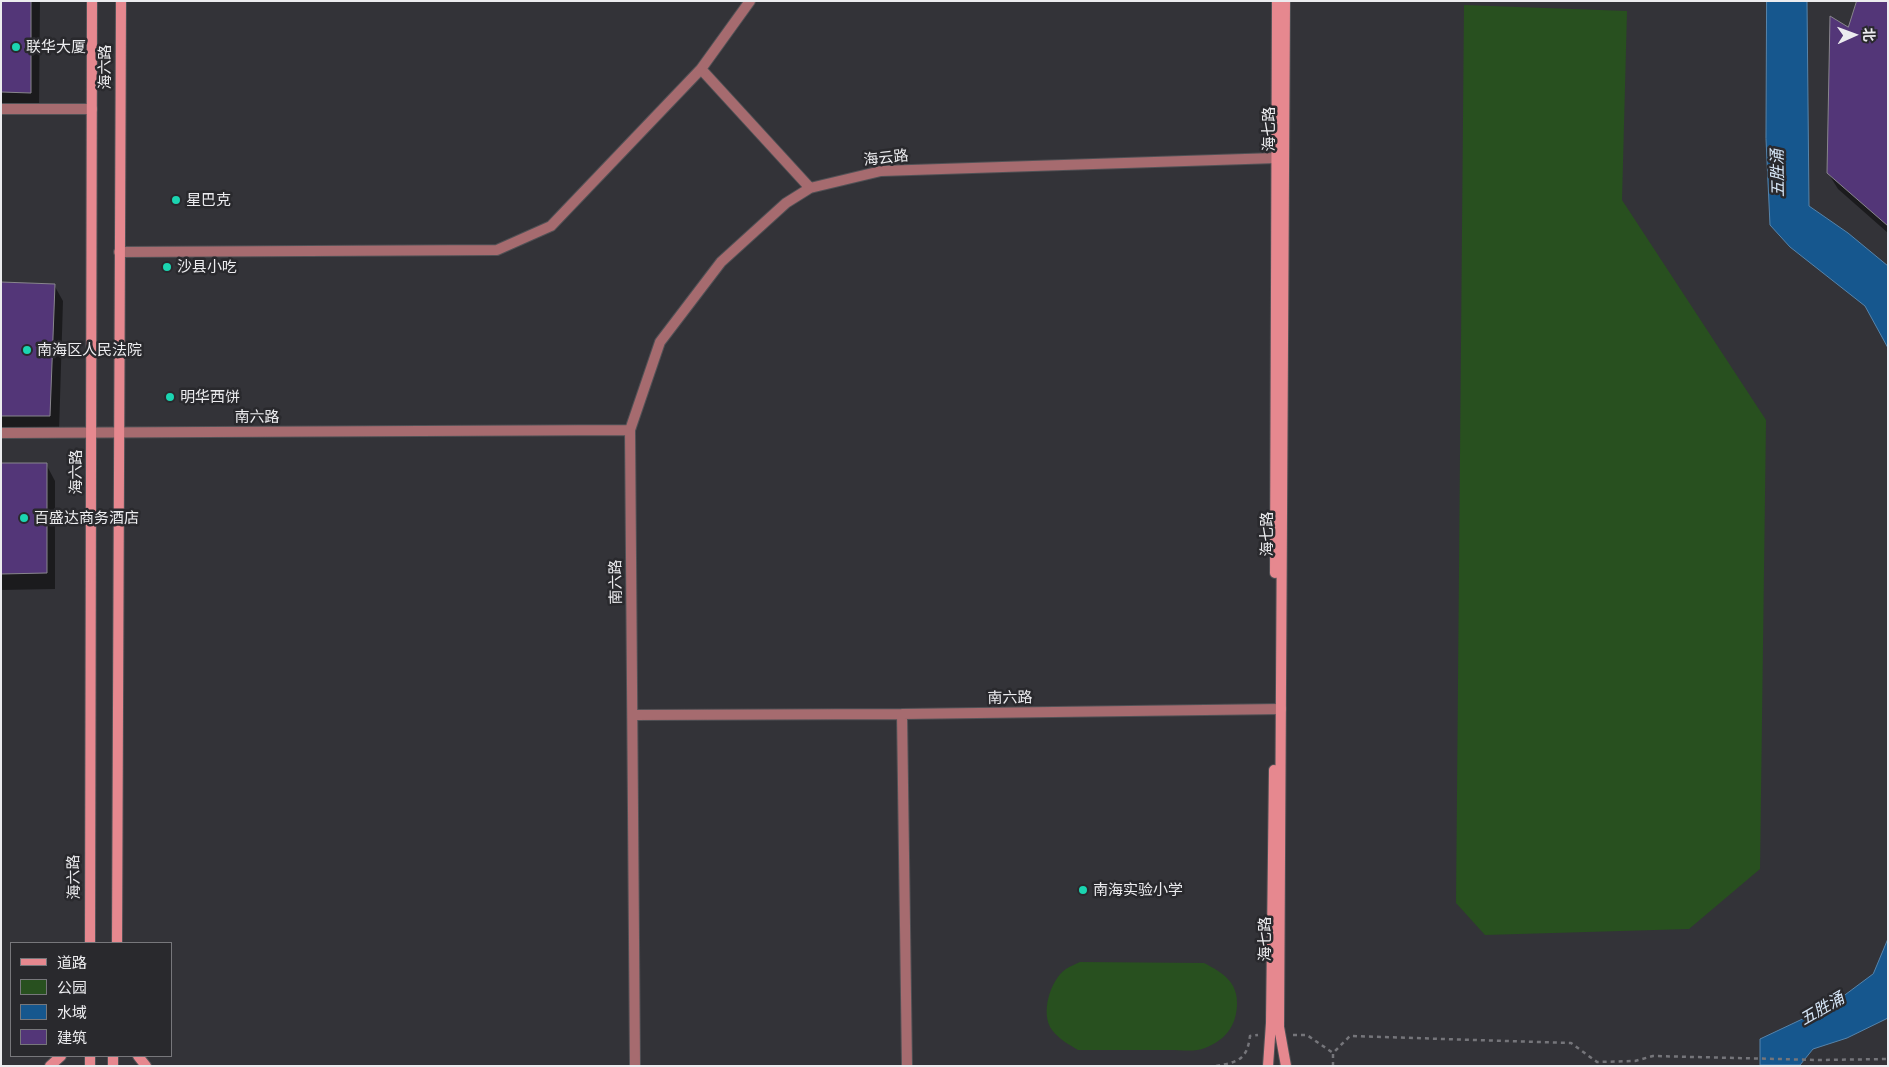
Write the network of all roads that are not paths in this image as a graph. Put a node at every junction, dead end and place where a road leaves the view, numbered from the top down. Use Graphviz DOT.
graph roads {
  1 [pos="92,1"];
  2 [pos="120,1"];
  3 [pos="750,1"];
  4 [pos="1277,1"];
  5 [pos="1284,1"];
  6 [pos="701,70"];
  7 [pos="1,109"];
  8 [pos="92,109"];
  9 [pos="1276,158"];
  10 [pos="810,188"];
  11 [pos="119,252"];
  12 [pos="630,430"];
  13 [pos="91,432"];
  14 [pos="118,432"];
  15 [pos="1,433"];
  16 [pos="1278,709"];
  17 [pos="633,714"];
  18 [pos="902,714"];
  19 [pos="90,942"];
  20 [pos="118,942"];
  21 [pos="60,1057"];
  22 [pos="50,1066"];
  23 [pos="635,1066"];
  24 [pos="907,1066"];
  25 [pos="1268,1066"];
  26 [pos="1286,1066"];
  1 -- 8 [label="main road, 海六路"];
  2 -- 11 [label="main road, 海六路"];
  3 -- 6 [label="street"];
  4 -- 9 [label="main road, 海七路"];
  5 -- 16 [label="main road, 海七路"];
  6 -- 10 [label="street"];
  6 -- 11 [label="street"];
  7 -- 8 [label="street"];
  8 -- 13 [label="main road, 海六路"];
  9 -- 10 [label="street, 海云路"];
  9 -- 16 [label="main road, 海七路"];
  10 -- 12 [label="street, 海云路"];
  11 -- 14 [label="main road, 海六路"];
  12 -- 14 [label="street, 南六路"];
  12 -- 17 [label="street, 南六路"];
  13 -- 14 [label="street, 南六路"];
  13 -- 15 [label="street, 南六路"];
  13 -- 19 [label="main road, 海六路"];
  14 -- 20 [label="main road, 海六路"];
  16 -- 18 [label="street, 南六路"];
  16 -- 25 [label="main road, 海七路"];
  16 -- 26 [label="main road, 海七路"];
  17 -- 18 [label="street, 南六路"];
  17 -- 23 [label="street"];
  18 -- 24 [label="street"];
  21 -- 22 [label="main road"];
}
